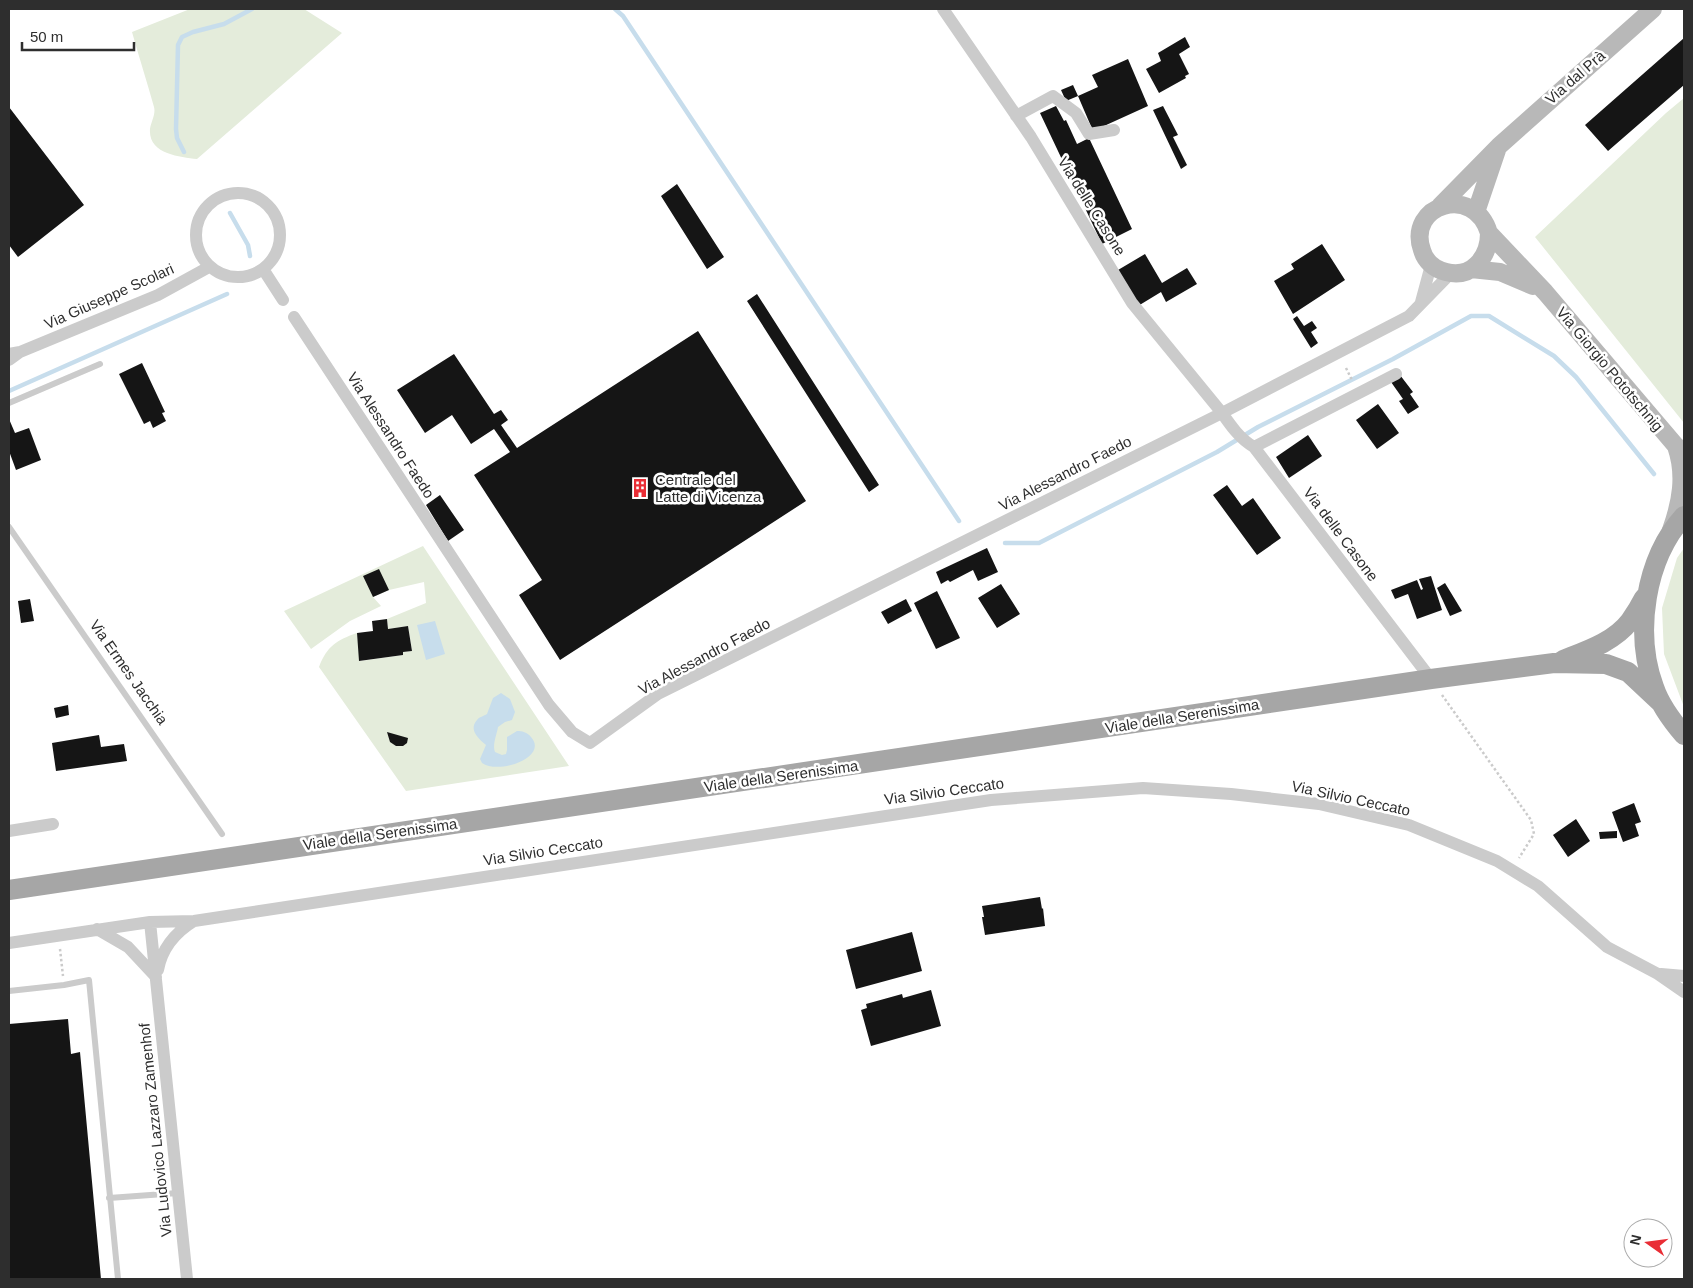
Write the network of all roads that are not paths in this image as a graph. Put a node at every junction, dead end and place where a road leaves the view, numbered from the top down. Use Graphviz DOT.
graph roads {
  1 [pos="943,9"];
  2 [pos="1653,9"];
  3 [pos="1016,116"];
  4 [pos="1114,130"];
  5 [pos="1499,146"];
  6 [pos="1440,206"];
  7 [pos="1476,212"];
  8 [pos="1489,233"];
  9 [pos="1431,265"];
  10 [pos="209,267"];
  11 [pos="263,269"];
  12 [pos="1471,269"];
  13 [pos="1451,273"];
  14 [pos="1545,292"];
  15 [pos="282,300"];
  16 [pos="1420,304"];
  17 [pos="294,317"];
  18 [pos="14,353"];
  19 [pos="9,360"];
  20 [pos="100,364"];
  21 [pos="1396,374"];
  22 [pos="9,403"];
  23 [pos="1222,412"];
  24 [pos="1250,444"];
  25 [pos="1680,449"];
  26 [pos="1684,516"];
  27 [pos="9,527"];
  28 [pos="1667,541"];
  29 [pos="1648,592"];
  30 [pos="1554,663"];
  31 [pos="1431,679"];
  32 [pos="1660,702"];
  33 [pos="1684,736"];
  34 [pos="53,824"];
  35 [pos="9,831"];
  36 [pos="222,834"];
  37 [pos="9,890"];
  38 [pos="194,921"];
  39 [pos="150,922"];
  40 [pos="97,930"];
  41 [pos="9,943"];
  42 [pos="1658,974"];
  43 [pos="1684,976"];
  44 [pos="156,977"];
  45 [pos="9,991"];
  46 [pos="1684,992"];
  47 [pos="178,1193"];
  48 [pos="109,1198"];
  49 [pos="118,1279"];
  50 [pos="187,1279"];
  1 -- 3 [label="street, Via delle Casone"];
  2 -- 5 [label="street, Via dal Prà"];
  3 -- 4 [label="street"];
  3 -- 23 [label="street, Via delle Casone"];
  5 -- 6 [label="street, Via dal Prà"];
  5 -- 7 [label="street, Via dal Prà"];
  6 -- 7 [label="street"];
  6 -- 9 [label="street"];
  7 -- 8 [label="street"];
  8 -- 12 [label="street"];
  8 -- 14 [label="street, Via Giorgio Pototschnig"];
  9 -- 13 [label="street"];
  9 -- 16 [label="street"];
  10 -- 11 [label="street"];
  10 -- 11 [label="street"];
  10 -- 18 [label="street, Via Giuseppe Scolari"];
  11 -- 15 [label="street"];
  12 -- 13 [label="street"];
  12 -- 14 [label="street, Via Giorgio Pototschnig"];
  13 -- 16 [label="street"];
  14 -- 25 [label="street, Via Giorgio Pototschnig"];
  16 -- 23 [label="street"];
  17 -- 23 [label="street, Via Alessandro Faedo"];
  18 -- 19 [label="street, Via Giuseppe Scolari"];
  20 -- 22 [label="lane"];
  21 -- 24 [label="street"];
  23 -- 24 [label="street, Via delle Casone"];
  24 -- 31 [label="street, Via delle Casone"];
  25 -- 28 [label="street, Via Giorgio Pototschnig"];
  26 -- 28 [label="main road"];
  27 -- 36 [label="lane, Via Ermes Jacchia"];
  28 -- 29 [label="main road"];
  29 -- 30 [label="main road, Viale della Serenissima"];
  29 -- 32 [label="main road"];
  30 -- 31 [label="main road, Viale della Serenissima"];
  30 -- 32 [label="main road, Viale della Serenissima"];
  31 -- 37 [label="main road, Viale della Serenissima"];
  32 -- 33 [label="main road"];
  34 -- 35 [label="street"];
  38 -- 39 [label="street, Via Silvio Ceccato"];
  38 -- 42 [label="street, Via Silvio Ceccato"];
  38 -- 44 [label="street"];
  39 -- 40 [label="street"];
  39 -- 44 [label="street, Via Ludovico Lazzaro Zamenhof"];
  40 -- 41 [label="street"];
  40 -- 44 [label="street"];
  42 -- 43 [label="street, Via Silvio Ceccato"];
  42 -- 46 [label="street, Via Silvio Ceccato"];
  44 -- 47 [label="street, Via Ludovico Lazzaro Zamenhof"];
  45 -- 48 [label="lane"];
  47 -- 48 [label="lane"];
  47 -- 50 [label="street, Via Ludovico Lazzaro Zamenhof"];
  48 -- 49 [label="lane"];
}
